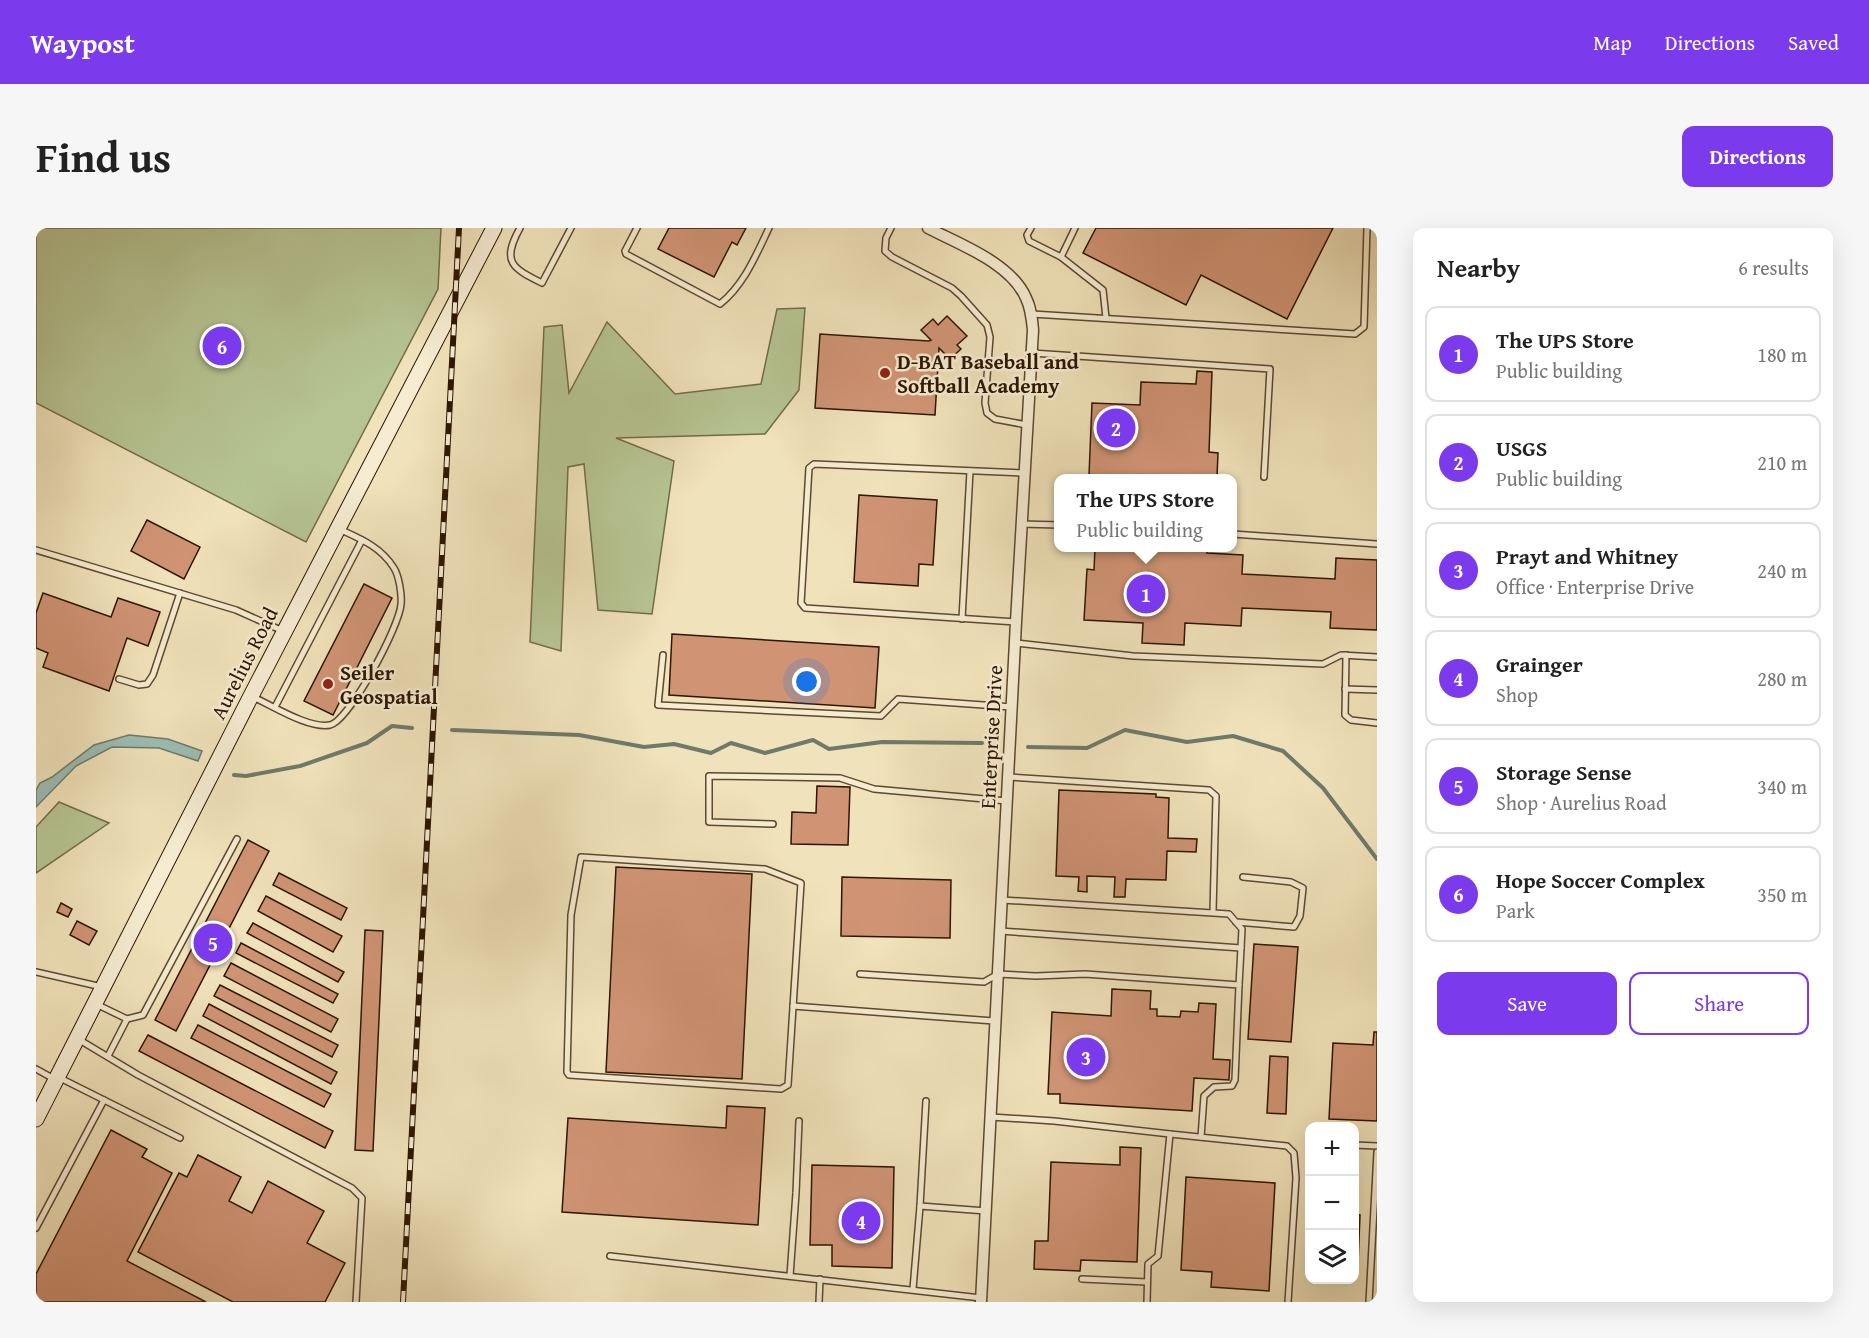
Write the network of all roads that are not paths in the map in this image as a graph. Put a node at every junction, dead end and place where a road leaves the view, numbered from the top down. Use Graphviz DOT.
graph roads {
  1 [pos="494,228"];
  2 [pos="520,228"];
  3 [pos="571,228"];
  4 [pos="637,228"];
  5 [pos="769,228"];
  6 [pos="891,228"];
  7 [pos="1031,228"];
  8 [pos="1076,228"];
  9 [pos="1367,228"];
  10 [pos="933,229"];
  11 [pos="1061,257"];
  12 [pos="1032,314"];
  13 [pos="1106,318"];
  14 [pos="1032,353"];
  15 [pos="1027,425"];
  16 [pos="970,471"];
  17 [pos="1024,473"];
  18 [pos="1264,477"];
  19 [pos="1022,524"];
  20 [pos="1054,525"];
  21 [pos="338,528"];
  22 [pos="1237,534"];
  23 [pos="362,540"];
  24 [pos="1377,544"];
  25 [pos="36,550"];
  26 [pos="180,593"];
  27 [pos="962,619"];
  28 [pos="1016,622"];
  29 [pos="284,632"];
  30 [pos="1016,643"];
  31 [pos="1346,655"];
  32 [pos="663,656"];
  33 [pos="1377,657"];
  34 [pos="119,679"];
  35 [pos="1345,688"];
  36 [pos="1377,690"];
  37 [pos="251,696"];
  38 [pos="275,707"];
  39 [pos="1012,707"];
  40 [pos="1377,723"];
  41 [pos="1008,777"];
  42 [pos="1007,801"];
  43 [pos="773,824"];
  44 [pos="237,839"];
  45 [pos="1243,878"];
  46 [pos="1002,900"];
  47 [pos="1213,911"];
  48 [pos="1236,922"];
  49 [pos="1000,931"];
  50 [pos="1241,948"];
  51 [pos="36,972"];
  52 [pos="860,974"];
  53 [pos="998,974"];
  54 [pos="1239,985"];
  55 [pos="103,987"];
  56 [pos="94,1004"];
  57 [pos="793,1006"];
  58 [pos="127,1019"];
  59 [pos="994,1021"];
  60 [pos="77,1038"];
  61 [pos="108,1056"];
  62 [pos="36,1069"];
  63 [pos="57,1078"];
  64 [pos="104,1100"];
  65 [pos="926,1101"];
  66 [pos="991,1117"];
  67 [pos="36,1119"];
  68 [pos="799,1121"];
  69 [pos="1170,1134"];
  70 [pos="180,1137"];
  71 [pos="1201,1137"];
  72 [pos="1359,1145"];
  73 [pos="1377,1146"];
  74 [pos="1377,1152"];
  75 [pos="920,1206"];
  76 [pos="986,1211"];
  77 [pos="36,1228"];
  78 [pos="610,1256"];
  79 [pos="789,1276"];
  80 [pos="820,1279"];
  81 [pos="1082,1279"];
  82 [pos="1147,1282"];
  83 [pos="913,1289"];
  84 [pos="981,1300"];
  85 [pos="356,1302"];
  86 [pos="819,1302"];
  87 [pos="1147,1302"];
  88 [pos="1288,1302"];
  89 [pos="1369,1302"];
  1 -- 21 [label="street, Aurelius Road"];
  2 -- 3 [label="lane"];
  4 -- 5 [label="lane"];
  6 -- 15 [label="lane"];
  7 -- 11 [label="lane"];
  8 -- 11 [label="lane"];
  9 -- 13 [label="lane"];
  10 -- 12 [label="street, Enterprise Drive"];
  11 -- 13 [label="lane"];
  12 -- 13 [label="lane"];
  12 -- 14 [label="street, Enterprise Drive"];
  14 -- 15 [label="street, Enterprise Drive"];
  14 -- 18 [label="lane"];
  15 -- 17 [label="street, Enterprise Drive"];
  16 -- 17 [label="lane"];
  16 -- 27 [label="lane"];
  16 -- 27 [label="lane"];
  17 -- 19 [label="street, Enterprise Drive"];
  19 -- 20 [label="lane"];
  19 -- 28 [label="street, Enterprise Drive"];
  21 -- 23 [label="lane"];
  21 -- 29 [label="street, Aurelius Road"];
  22 -- 24 [label="lane"];
  23 -- 38 [label="lane"];
  23 -- 38 [label="lane"];
  25 -- 26 [label="lane"];
  26 -- 29 [label="lane"];
  26 -- 34 [label="lane"];
  27 -- 28 [label="lane"];
  28 -- 30 [label="street, Enterprise Drive"];
  29 -- 37 [label="street, Aurelius Road"];
  30 -- 31 [label="lane"];
  30 -- 39 [label="street, Enterprise Drive"];
  31 -- 33 [label="lane"];
  31 -- 35 [label="lane"];
  32 -- 39 [label="lane"];
  35 -- 36 [label="lane"];
  35 -- 40 [label="lane"];
  37 -- 38 [label="lane"];
  37 -- 55 [label="street, Aurelius Road"];
  39 -- 41 [label="street, Enterprise Drive"];
  41 -- 42 [label="street, Enterprise Drive"];
  41 -- 47 [label="lane"];
  42 -- 43 [label="lane"];
  42 -- 46 [label="street, Enterprise Drive"];
  44 -- 58 [label="lane"];
  45 -- 48 [label="lane"];
  46 -- 47 [label="lane"];
  46 -- 49 [label="street, Enterprise Drive"];
  47 -- 48 [label="lane"];
  48 -- 50 [label="lane"];
  49 -- 50 [label="lane"];
  49 -- 53 [label="street, Enterprise Drive"];
  50 -- 54 [label="lane"];
  51 -- 55 [label="lane"];
  52 -- 53 [label="lane"];
  53 -- 54 [label="lane"];
  53 -- 59 [label="street, Enterprise Drive"];
  54 -- 71 [label="lane"];
  55 -- 56 [label="street, Aurelius Road"];
  56 -- 58 [label="lane"];
  56 -- 60 [label="street, Aurelius Road"];
  57 -- 57 [label="lane"];
  57 -- 59 [label="lane"];
  58 -- 61 [label="lane"];
  59 -- 66 [label="street, Enterprise Drive"];
  60 -- 61 [label="lane"];
  60 -- 63 [label="street, Aurelius Road"];
  61 -- 85 [label="lane"];
  62 -- 63 [label="lane"];
  63 -- 64 [label="lane"];
  63 -- 67 [label="street, Aurelius Road"];
  64 -- 70 [label="lane"];
  64 -- 77 [label="lane"];
  65 -- 75 [label="lane"];
  66 -- 69 [label="lane"];
  66 -- 76 [label="street, Enterprise Drive"];
  68 -- 79 [label="lane"];
  69 -- 71 [label="lane"];
  69 -- 82 [label="lane"];
  71 -- 88 [label="lane"];
  72 -- 73 [label="lane"];
  74 -- 89 [label="lane"];
  75 -- 76 [label="lane"];
  75 -- 83 [label="lane"];
  76 -- 84 [label="street, Enterprise Drive"];
  78 -- 79 [label="lane"];
  79 -- 80 [label="lane"];
  80 -- 83 [label="lane"];
  80 -- 86 [label="lane"];
  81 -- 82 [label="lane"];
  82 -- 87 [label="lane"];
  83 -- 84 [label="lane"];
}
